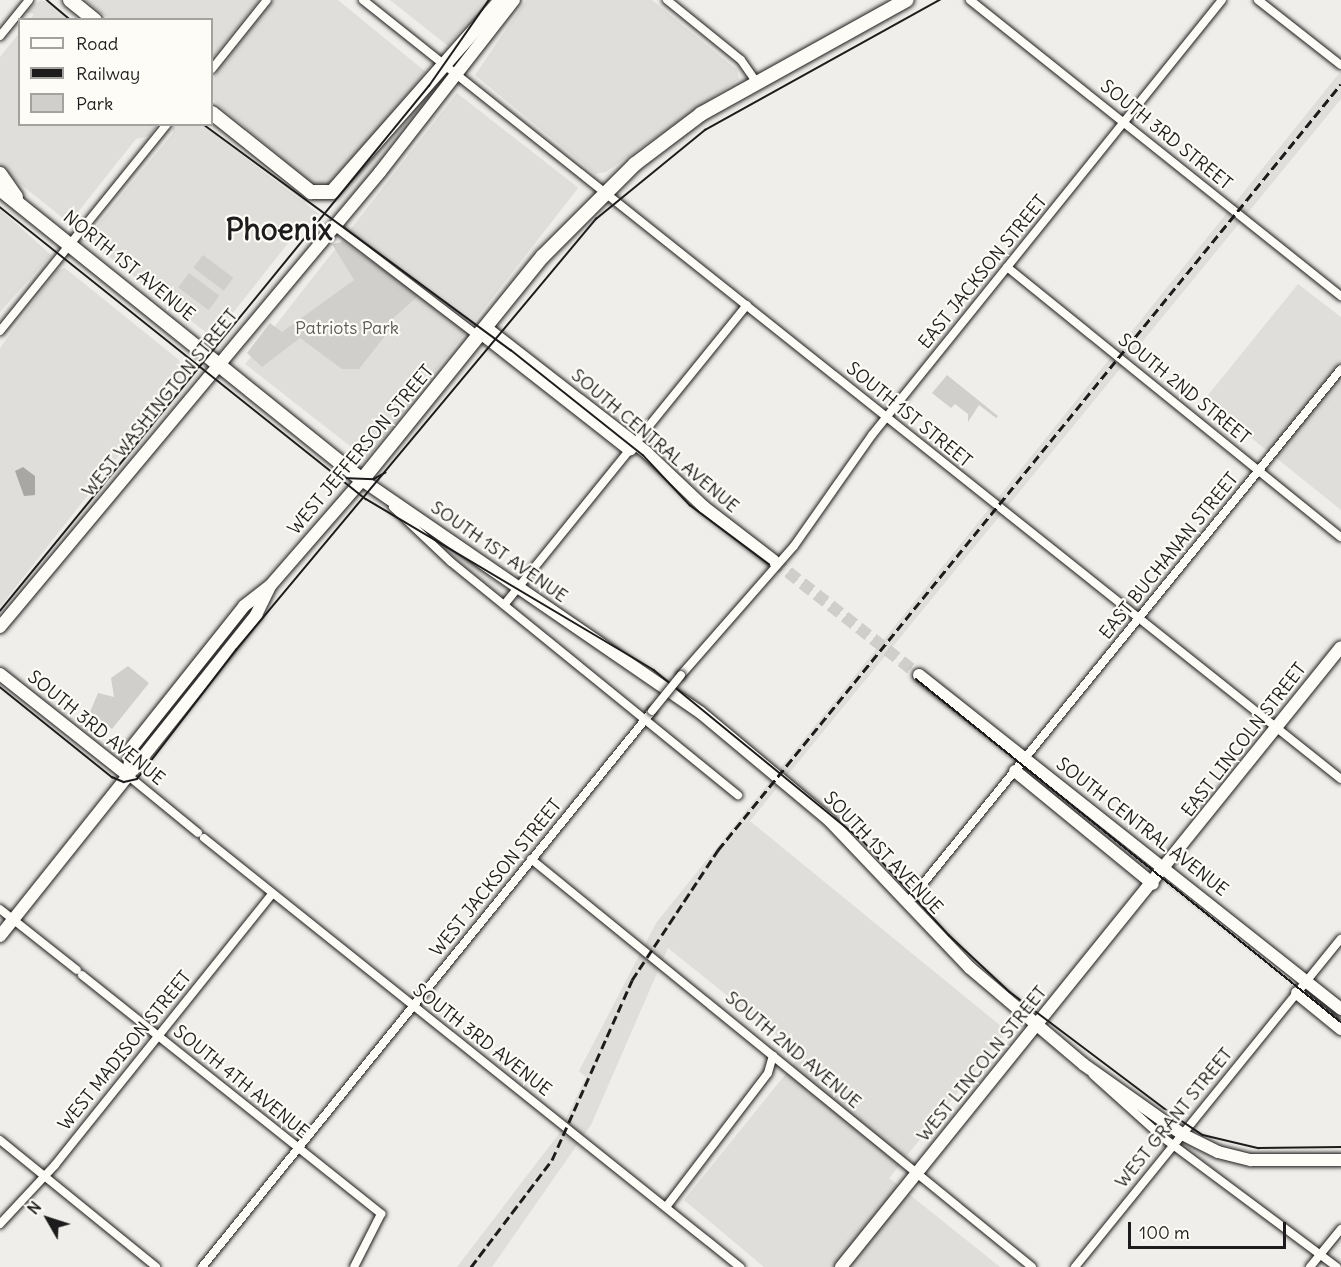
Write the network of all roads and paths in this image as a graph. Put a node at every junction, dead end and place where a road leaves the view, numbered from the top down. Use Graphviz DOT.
graph roads {
  1 [pos="29,0"];
  2 [pos="70,0"];
  3 [pos="267,0"];
  4 [pos="363,0"];
  5 [pos="501,0"];
  6 [pos="514,0"];
  7 [pos="667,0"];
  8 [pos="907,0"];
  9 [pos="970,0"];
  10 [pos="1222,0"];
  11 [pos="1258,0"];
  12 [pos="92,18"];
  13 [pos="0,36"];
  14 [pos="444,65"];
  15 [pos="1341,65"];
  16 [pos="213,68"];
  17 [pos="458,76"];
  18 [pos="757,82"];
  19 [pos="213,114"];
  20 [pos="1125,123"];
  21 [pos="165,126"];
  22 [pos="0,174"];
  23 [pos="0,189"];
  24 [pos="604,193"];
  25 [pos="17,199"];
  26 [pos="333,225"];
  27 [pos="71,242"];
  28 [pos="1007,267"];
  29 [pos="1341,296"];
  30 [pos="747,305"];
  31 [pos="0,331"];
  32 [pos="481,332"];
  33 [pos="219,360"];
  34 [pos="1341,369"];
  35 [pos="887,418"];
  36 [pos="631,448"];
  37 [pos="1259,470"];
  38 [pos="362,480"];
  39 [pos="379,494"];
  40 [pos="1341,537"];
  41 [pos="774,565"];
  42 [pos="519,587"];
  43 [pos="504,605"];
  44 [pos="1138,620"];
  45 [pos="0,627"];
  46 [pos="1341,647"];
  47 [pos="0,675"];
  48 [pos="919,675"];
  49 [pos="645,721"];
  50 [pos="1275,728"];
  51 [pos="1021,764"];
  52 [pos="128,771"];
  53 [pos="1341,779"];
  54 [pos="738,795"];
  55 [pos="531,859"];
  56 [pos="1166,868"];
  57 [pos="1154,884"];
  58 [pos="272,894"];
  59 [pos="909,901"];
  60 [pos="0,909"];
  61 [pos="14,919"];
  62 [pos="0,936"];
  63 [pos="1341,939"];
  64 [pos="1301,988"];
  65 [pos="412,1008"];
  66 [pos="1341,1009"];
  67 [pos="1036,1024"];
  68 [pos="1341,1029"];
  69 [pos="158,1037"];
  70 [pos="773,1056"];
  71 [pos="1083,1064"];
  72 [pos="1182,1134"];
  73 [pos="0,1140"];
  74 [pos="1174,1145"];
  75 [pos="298,1148"];
  76 [pos="1341,1160"];
  77 [pos="917,1174"];
  78 [pos="44,1175"];
  79 [pos="666,1207"];
  80 [pos="0,1224"];
  81 [pos="1341,1229"];
  82 [pos="1320,1253"];
  83 [pos="156,1267"];
  84 [pos="202,1267"];
  85 [pos="354,1267"];
  86 [pos="740,1267"];
  87 [pos="841,1267"];
  88 [pos="1032,1267"];
  89 [pos="1076,1267"];
  90 [pos="1310,1267"];
  91 [pos="1337,1267"];
  1 -- 13 [label="street"];
  2 -- 12 [label="main road"];
  3 -- 16 [label="street"];
  4 -- 14 [label="street, SOUTH 1ST STREET"];
  5 -- 14 [label="main road"];
  6 -- 17 [label="main road, WEST WASHINGTON STREET"];
  7 -- 18 [label="street"];
  8 -- 18 [label="main road, WEST JEFFERSON STREET"];
  9 -- 20 [label="street, SOUTH 3RD STREET"];
  10 -- 20 [label="street, EAST JACKSON STREET"];
  11 -- 15 [label="street"];
  14 -- 17 [label="street, SOUTH 1ST STREET"];
  14 -- 19 [label="main road"];
  17 -- 24 [label="street, SOUTH 1ST STREET"];
  17 -- 26 [label="main road, WEST WASHINGTON STREET"];
  18 -- 24 [label="main road, WEST JEFFERSON STREET"];
  20 -- 28 [label="street, EAST JACKSON STREET"];
  20 -- 29 [label="street, SOUTH 3RD STREET"];
  21 -- 27 [label="street"];
  22 -- 25 [label="main road, NORTH 1ST AVENUE"];
  23 -- 25 [label="main road, NORTH 1ST AVENUE"];
  24 -- 30 [label="street, SOUTH 1ST STREET"];
  24 -- 32 [label="main road, WEST JEFFERSON STREET"];
  25 -- 27 [label="main road, NORTH 1ST AVENUE"];
  26 -- 32 [label="street"];
  26 -- 33 [label="main road, WEST WASHINGTON STREET"];
  27 -- 31 [label="street"];
  27 -- 33 [label="main road, NORTH 1ST AVENUE"];
  28 -- 35 [label="street, EAST JACKSON STREET"];
  28 -- 37 [label="street, SOUTH 2ND STREET"];
  30 -- 35 [label="street, SOUTH 1ST STREET"];
  30 -- 36 [label="street"];
  32 -- 36 [label="main road"];
  32 -- 38 [label="main road, WEST JEFFERSON STREET"];
  33 -- 38 [label="main road, SOUTH 1ST AVENUE"];
  33 -- 45 [label="main road, WEST WASHINGTON STREET"];
  34 -- 37 [label="street, EAST BUCHANAN STREET"];
  35 -- 41 [label="street, EAST JACKSON STREET"];
  35 -- 44 [label="street, SOUTH 1ST STREET"];
  36 -- 41 [label="main road, SOUTH CENTRAL AVENUE"];
  36 -- 42 [label="street"];
  37 -- 40 [label="street, SOUTH 2ND STREET"];
  37 -- 44 [label="street, EAST BUCHANAN STREET"];
  38 -- 39 [label="main road, SOUTH 1ST AVENUE"];
  38 -- 52 [label="main road, WEST JEFFERSON STREET"];
  39 -- 42 [label="main road, SOUTH 1ST AVENUE"];
  39 -- 43 [label="street, SOUTH 1ST AVENUE"];
  41 -- 49 [label="street, WEST JACKSON STREET, bridge"];
  42 -- 43 [label="street"];
  42 -- 59 [label="main road, SOUTH 1ST AVENUE"];
  43 -- 49 [label="street, SOUTH 1ST AVENUE"];
  44 -- 50 [label="street, SOUTH 1ST STREET"];
  44 -- 51 [label="street, EAST BUCHANAN STREET"];
  46 -- 50 [label="main road, EAST LINCOLN STREET"];
  47 -- 52 [label="main road, SOUTH 3RD AVENUE"];
  48 -- 51 [label="main road, SOUTH CENTRAL AVENUE"];
  49 -- 54 [label="street, SOUTH 1ST AVENUE"];
  49 -- 55 [label="street, WEST JACKSON STREET"];
  50 -- 53 [label="street, SOUTH 1ST STREET"];
  50 -- 56 [label="main road, EAST LINCOLN STREET"];
  51 -- 56 [label="main road, SOUTH CENTRAL AVENUE"];
  51 -- 57 [label="main road"];
  51 -- 59 [label="street, EAST BUCHANAN STREET"];
  52 -- 58 [label="street, SOUTH 3RD AVENUE"];
  52 -- 61 [label="main road, WEST JEFFERSON STREET"];
  55 -- 65 [label="street, WEST JACKSON STREET"];
  55 -- 70 [label="street, SOUTH 2ND AVENUE"];
  56 -- 57 [label="main road, EAST LINCOLN STREET"];
  56 -- 64 [label="main road, SOUTH CENTRAL AVENUE"];
  57 -- 67 [label="main road, WEST LINCOLN STREET"];
  58 -- 65 [label="street, SOUTH 3RD AVENUE"];
  58 -- 69 [label="street, WEST MADISON STREET"];
  59 -- 67 [label="main road, SOUTH 1ST AVENUE"];
  60 -- 61 [label="street, SOUTH 4TH AVENUE"];
  61 -- 62 [label="main road, WEST JEFFERSON STREET"];
  61 -- 69 [label="street, SOUTH 4TH AVENUE"];
  63 -- 64 [label="street, WEST GRANT STREET"];
  64 -- 66 [label="main road, SOUTH CENTRAL AVENUE"];
  64 -- 68 [label="main road"];
  64 -- 72 [label="street, WEST GRANT STREET"];
  65 -- 75 [label="street, WEST JACKSON STREET"];
  65 -- 79 [label="street, SOUTH 3RD AVENUE"];
  67 -- 71 [label="main road, SOUTH 1ST AVENUE"];
  67 -- 77 [label="main road, WEST LINCOLN STREET"];
  69 -- 75 [label="street, SOUTH 4TH AVENUE"];
  69 -- 78 [label="street, WEST MADISON STREET"];
  70 -- 77 [label="street, SOUTH 2ND AVENUE"];
  70 -- 79 [label="street"];
  71 -- 72 [label="main road"];
  71 -- 74 [label="street, SOUTH 1ST AVENUE"];
  72 -- 74 [label="street, WEST GRANT STREET"];
  72 -- 76 [label="main road"];
  73 -- 78 [label="street"];
  74 -- 82 [label="street, SOUTH 1ST AVENUE"];
  74 -- 89 [label="street, WEST GRANT STREET"];
  75 -- 84 [label="street, WEST JACKSON STREET"];
  75 -- 85 [label="street, SOUTH 4TH AVENUE"];
  77 -- 87 [label="main road, WEST LINCOLN STREET"];
  77 -- 88 [label="street, SOUTH 2ND AVENUE"];
  78 -- 80 [label="street, WEST MADISON STREET"];
  78 -- 83 [label="street"];
  79 -- 86 [label="street, SOUTH 3RD AVENUE"];
  81 -- 82 [label="street"];
  82 -- 90 [label="street"];
  82 -- 91 [label="street, SOUTH 1ST AVENUE"];
}
